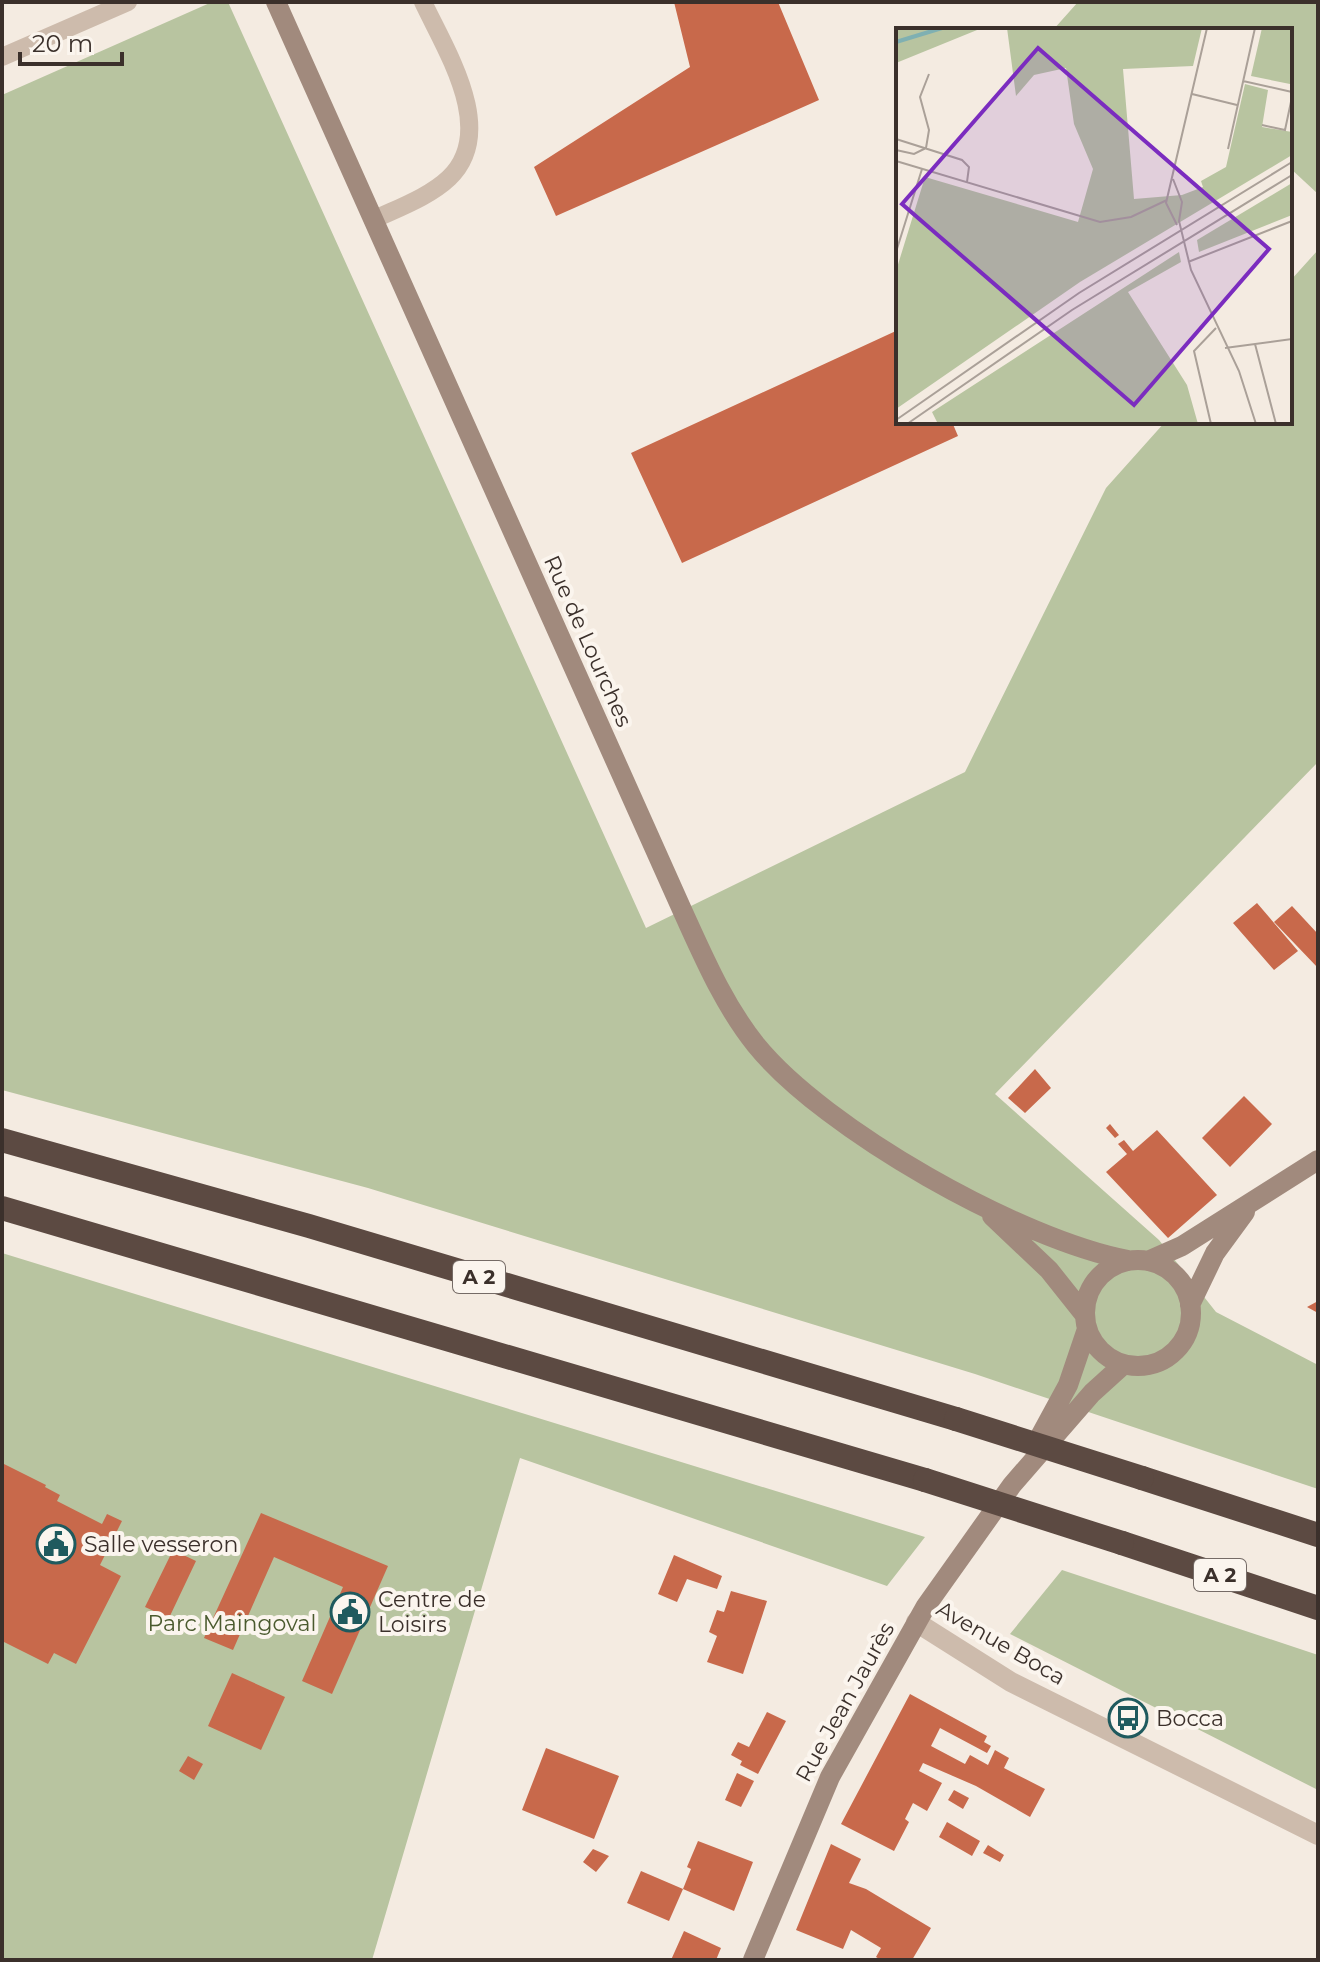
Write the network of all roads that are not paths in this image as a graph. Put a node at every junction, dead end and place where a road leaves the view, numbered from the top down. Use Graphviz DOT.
graph roads {
  1 [pos="276,2"];
  2 [pos="423,2"];
  3 [pos="122,3"];
  4 [pos="2,57"];
  5 [pos="373,220"];
  6 [pos="2,1140"];
  7 [pos="1318,1160"];
  8 [pos="1253,1202"];
  9 [pos="977,1203"];
  10 [pos="2,1208"];
  11 [pos="1138,1261"];
  12 [pos="1190,1305"];
  13 [pos="1086,1322"];
  14 [pos="1124,1364"];
  15 [pos="1012,1485"];
  16 [pos="1318,1535"];
  17 [pos="1318,1608"];
  18 [pos="916,1622"];
  19 [pos="1318,1835"];
  20 [pos="753,1960"];
  1 -- 5 [label="street, Rue de Lourches"];
  2 -- 5 [label="lane"];
  3 -- 4 [label="lane"];
  5 -- 9 [label="street, Rue de Lourches"];
  6 -- 16 [label="highway, A 2, bridge"];
  7 -- 8 [label="street"];
  8 -- 11 [label="street"];
  8 -- 12 [label="street"];
  9 -- 11 [label="street, Rue de Lourches"];
  9 -- 13 [label="street, Rue de Lourches"];
  10 -- 17 [label="highway, A 2, bridge"];
  11 -- 12 [label="street"];
  11 -- 13 [label="street"];
  12 -- 14 [label="street"];
  13 -- 14 [label="street"];
  13 -- 15 [label="street, Rue Jean Jaurès"];
  14 -- 15 [label="street, Rue Jean Jaurès"];
  15 -- 18 [label="street, Rue Jean Jaurès"];
  18 -- 19 [label="street, Avenue Boca"];
  18 -- 20 [label="street, Rue Jean Jaurès"];
}
